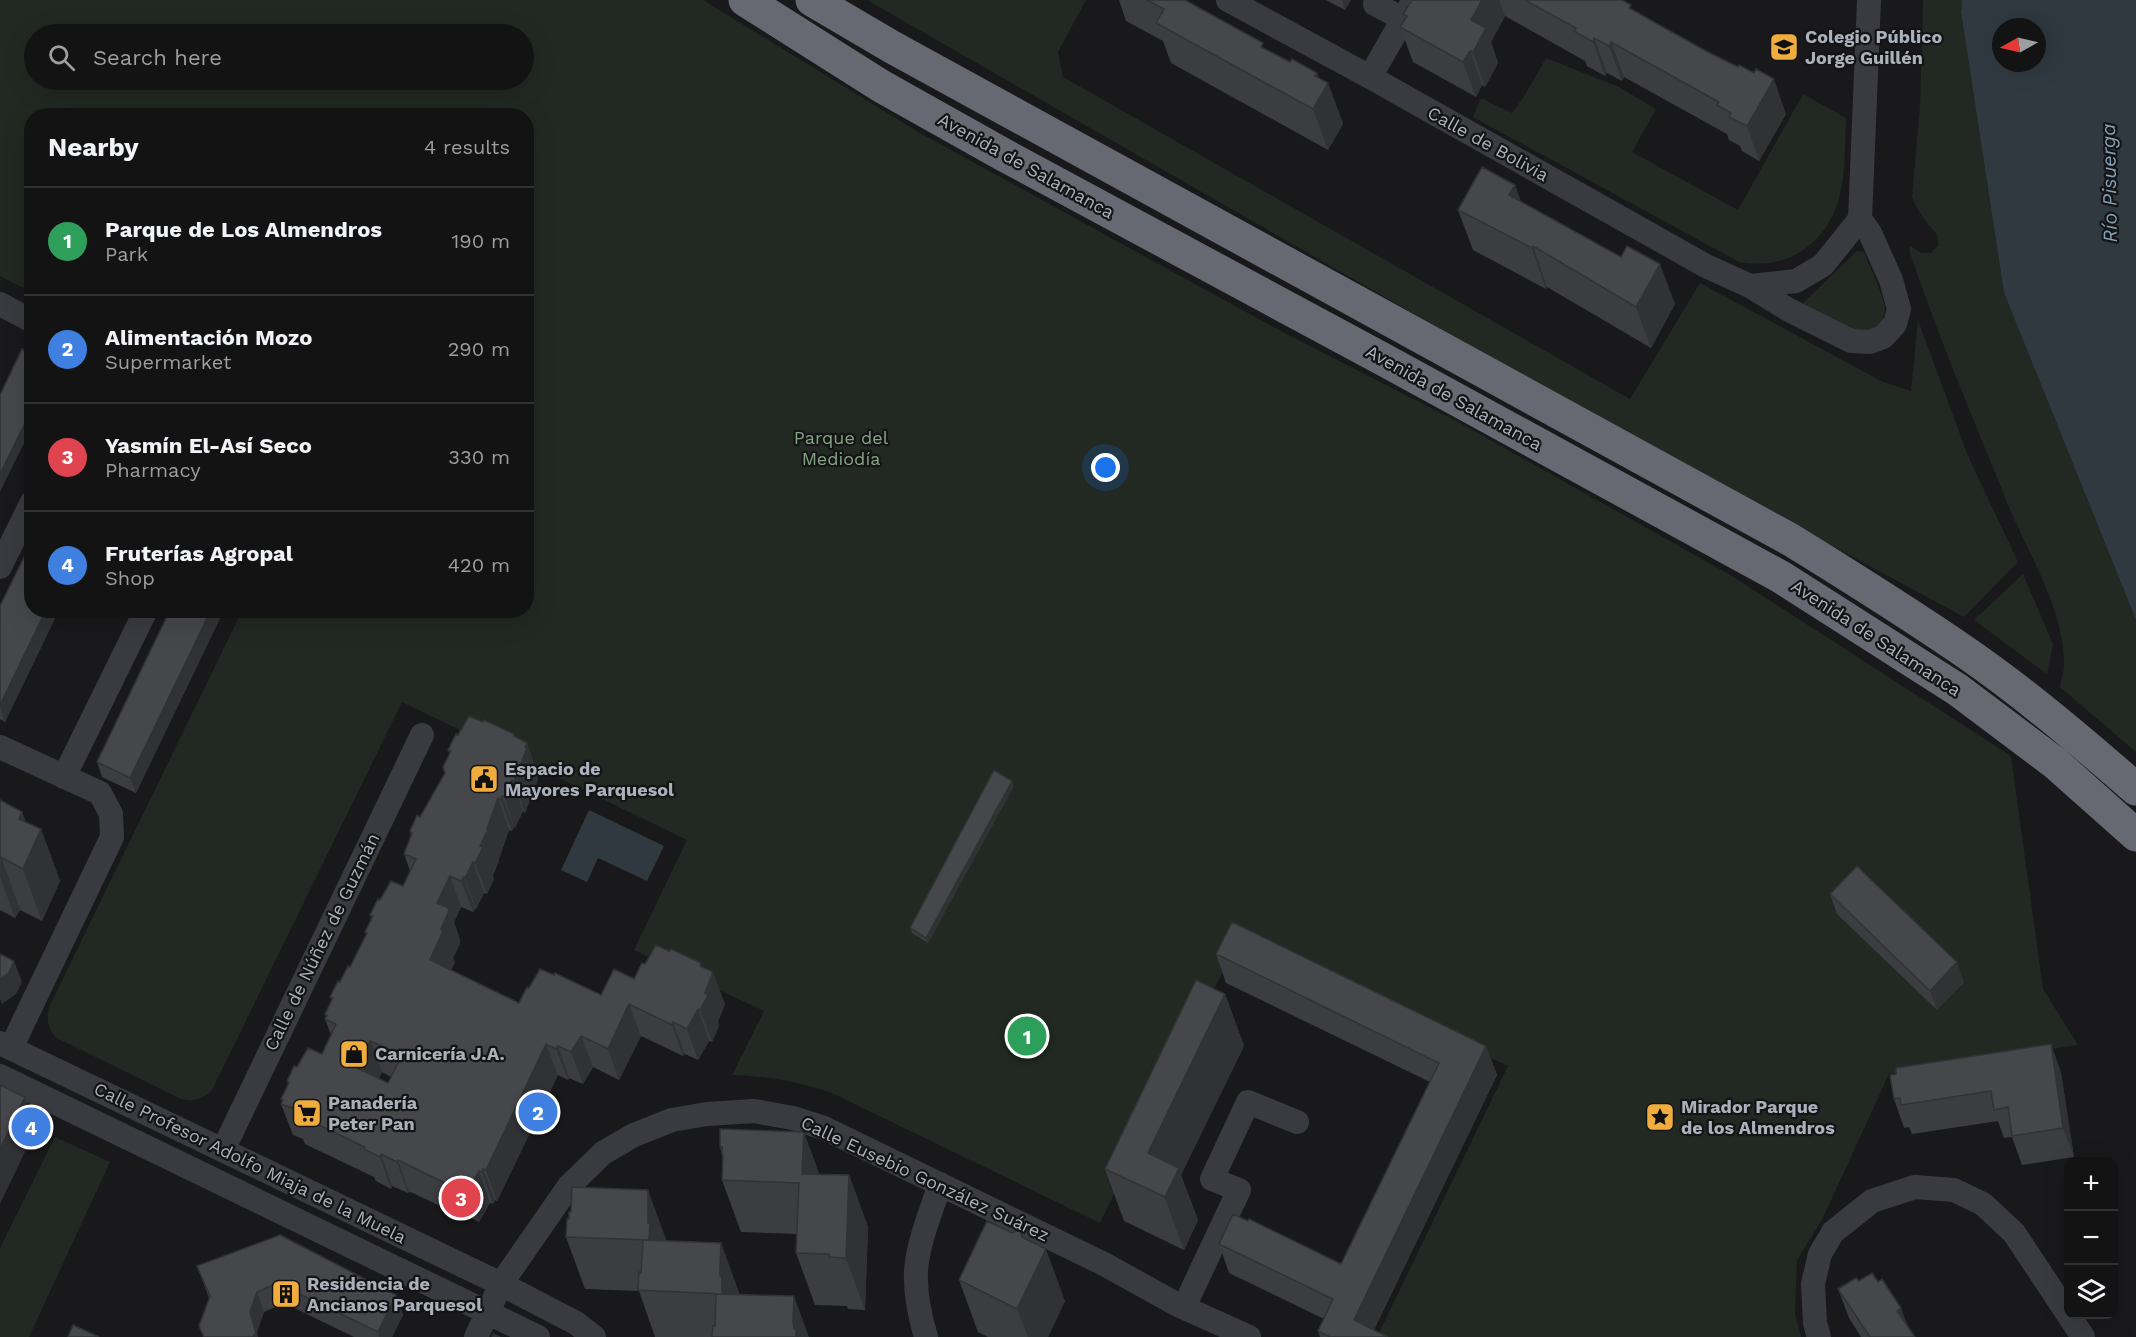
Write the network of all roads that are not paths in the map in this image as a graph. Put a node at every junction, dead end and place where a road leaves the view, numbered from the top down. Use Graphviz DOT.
graph roads {
  1 [pos="745,0"];
  2 [pos="812,0"];
  3 [pos="1228,0"];
  4 [pos="1377,0"];
  5 [pos="1869,0"];
  6 [pos="1408,10"];
  7 [pos="1370,77"];
  8 [pos="1860,219"];
  9 [pos="1750,286"];
  10 [pos="0,304"];
  11 [pos="24,317"];
  12 [pos="24,518"];
  13 [pos="0,567"];
  14 [pos="142,618"];
  15 [pos="422,735"];
  16 [pos="0,747"];
  17 [pos="63,777"];
  18 [pos="2136,789"];
  19 [pos="2136,835"];
  20 [pos="5,1046"];
  21 [pos="0,1076"];
  22 [pos="1297,1122"];
  23 [pos="223,1150"];
  24 [pos="940,1184"];
  25 [pos="501,1284"];
  26 [pos="1184,1306"];
  27 [pos="488,1311"];
  28 [pos="476,1337"];
  29 [pos="538,1337"];
  30 [pos="594,1337"];
  31 [pos="926,1337"];
  32 [pos="1249,1337"];
  33 [pos="1819,1337"];
  34 [pos="2083,1337"];
  1 -- 19 [label="highway, Avenida de Salamanca"];
  2 -- 18 [label="highway, Avenida de Salamanca"];
  3 -- 7 [label="street, Calle de Bolivia"];
  4 -- 6 [label="street"];
  5 -- 8 [label="street"];
  6 -- 7 [label="street"];
  7 -- 9 [label="street, Calle de Bolivia"];
  8 -- 9 [label="street"];
  8 -- 9 [label="street, Calle de Bolivia"];
  10 -- 11 [label="street"];
  12 -- 13 [label="street"];
  14 -- 17 [label="street"];
  15 -- 23 [label="street, Calle de Núñez de Guzmán"];
  16 -- 17 [label="street"];
  17 -- 20 [label="street"];
  20 -- 23 [label="street, Calle Profesor Adolfo Miaja de la Muela"];
  21 -- 27 [label="street, Calle Profesor Adolfo Miaja de la Muela"];
  22 -- 26 [label="street"];
  23 -- 25 [label="street, Calle Profesor Adolfo Miaja de la Muela"];
  24 -- 25 [label="street, Calle Eusebio González Suárez"];
  24 -- 26 [label="street, Calle Eusebio González Suárez"];
  24 -- 31 [label="street"];
  25 -- 27 [label="street, Calle Eusebio González Suárez"];
  25 -- 30 [label="street, Calle Profesor Adolfo Miaja de la Muela"];
  26 -- 32 [label="street, Calle Eusebio González Suárez"];
  27 -- 28 [label="street, Calle Eusebio González Suárez"];
  27 -- 29 [label="street, Calle Profesor Adolfo Miaja de la Muela"];
  33 -- 34 [label="street"];
}
